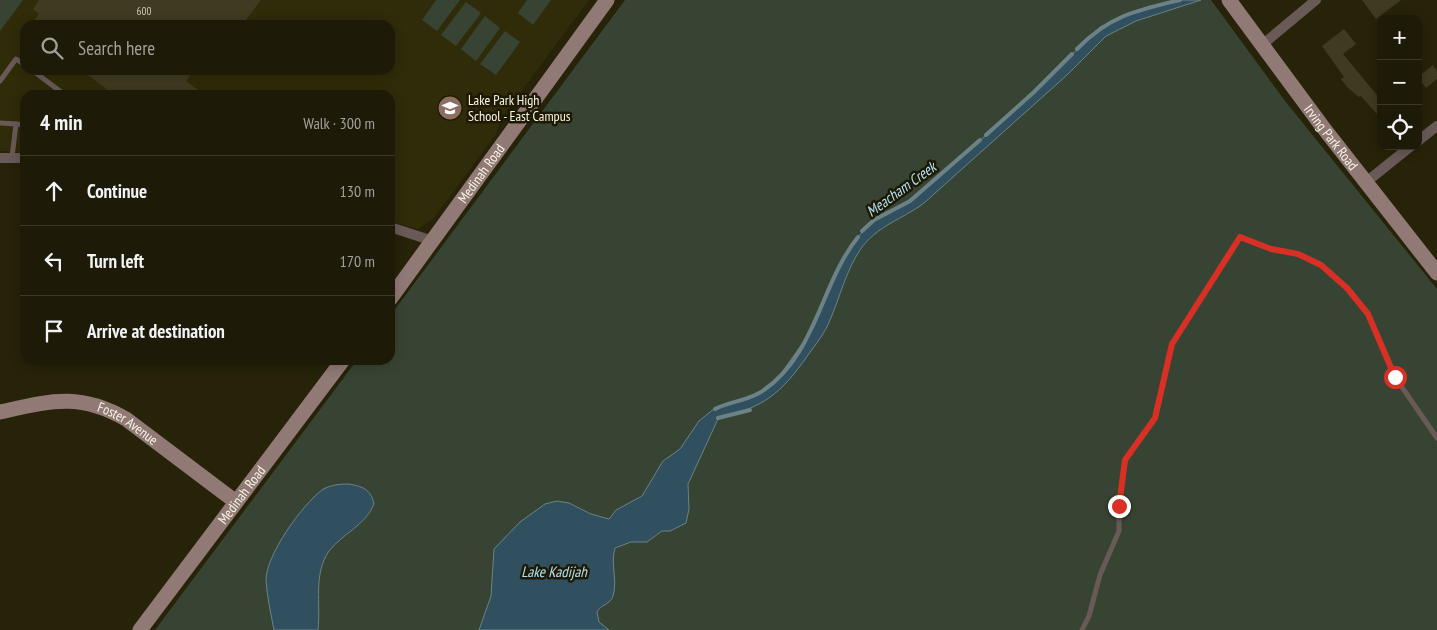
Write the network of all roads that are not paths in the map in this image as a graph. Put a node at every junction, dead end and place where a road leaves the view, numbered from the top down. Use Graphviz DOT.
graph roads {
  1 [pos="607,0"];
  2 [pos="1229,0"];
  3 [pos="1316,0"];
  4 [pos="1262,44"];
  5 [pos="20,62"];
  6 [pos="39,75"];
  7 [pos="0,81"];
  8 [pos="58,90"];
  9 [pos="0,123"];
  10 [pos="16,124"];
  11 [pos="20,124"];
  12 [pos="1437,126"];
  13 [pos="1422,138"];
  14 [pos="1407,150"];
  15 [pos="12,157"];
  16 [pos="0,158"];
  17 [pos="20,158"];
  18 [pos="1365,183"];
  19 [pos="395,229"];
  20 [pos="433,241"];
  21 [pos="1437,273"];
  22 [pos="395,291"];
  23 [pos="340,365"];
  24 [pos="0,412"];
  25 [pos="1437,438"];
  26 [pos="236,502"];
  27 [pos="140,630"];
  28 [pos="1082,630"];
  1 -- 20 [label="main road, Medinah Road"];
  2 -- 4 [label="main road, Irving Park Road"];
  3 -- 4 [label="street"];
  4 -- 18 [label="main road, Irving Park Road"];
  5 -- 7 [label="lane"];
  6 -- 8 [label="lane"];
  9 -- 10 [label="lane"];
  10 -- 11 [label="lane"];
  10 -- 15 [label="lane"];
  12 -- 13 [label="street"];
  14 -- 18 [label="street"];
  15 -- 16 [label="street"];
  15 -- 17 [label="street"];
  18 -- 21 [label="main road, Irving Park Road"];
  19 -- 20 [label="street"];
  20 -- 22 [label="main road, Medinah Road"];
  23 -- 26 [label="main road, Medinah Road"];
  24 -- 26 [label="main road, Foster Avenue"];
  25 -- 28 [label="lane"];
  26 -- 27 [label="main road, Medinah Road"];
}
